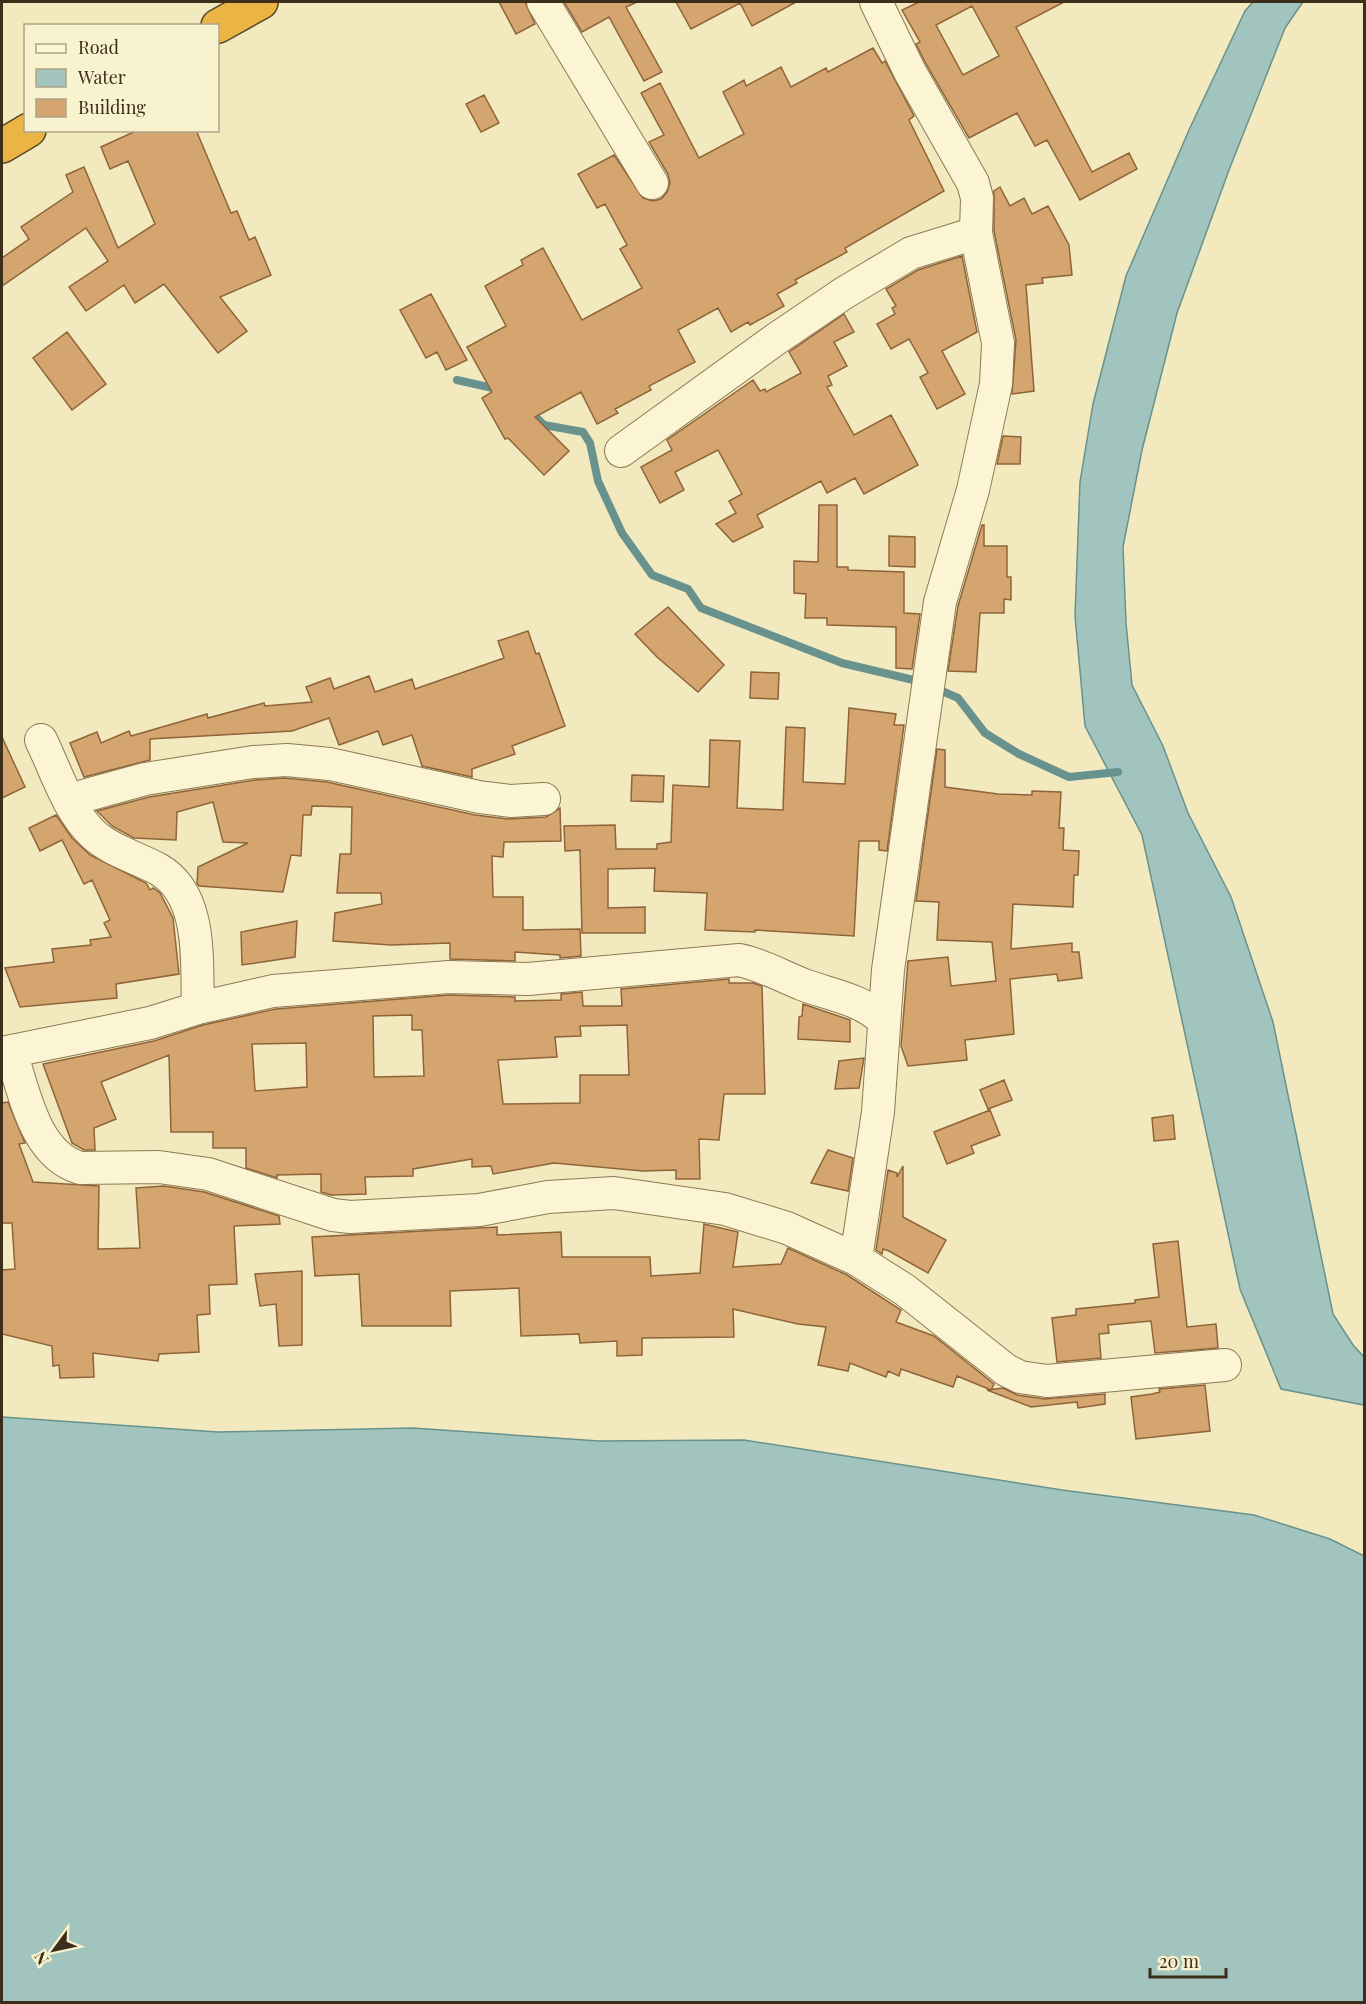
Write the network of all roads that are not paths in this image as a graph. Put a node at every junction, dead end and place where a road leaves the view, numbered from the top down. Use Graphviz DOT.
graph roads {
  1 [pos="261,2"];
  2 [pos="543,2"];
  3 [pos="876,2"];
  4 [pos="219,25"];
  5 [pos="26,132"];
  6 [pos="2,146"];
  7 [pos="652,183"];
  8 [pos="976,233"];
  9 [pos="621,451"];
  10 [pos="41,740"];
  11 [pos="544,799"];
  12 [pos="69,800"];
  13 [pos="198,1008"];
  14 [pos="884,1021"];
  15 [pos="6,1053"];
  16 [pos="856,1259"];
  17 [pos="1225,1365"];
  1 -- 4 [label="highway"];
  2 -- 7 [label="street"];
  3 -- 8 [label="street"];
  5 -- 6 [label="highway"];
  8 -- 9 [label="street"];
  8 -- 14 [label="street"];
  10 -- 12 [label="street"];
  11 -- 12 [label="street"];
  12 -- 13 [label="street"];
  13 -- 14 [label="street"];
  13 -- 15 [label="street"];
  14 -- 16 [label="street"];
  15 -- 16 [label="street"];
  16 -- 17 [label="street"];
}
